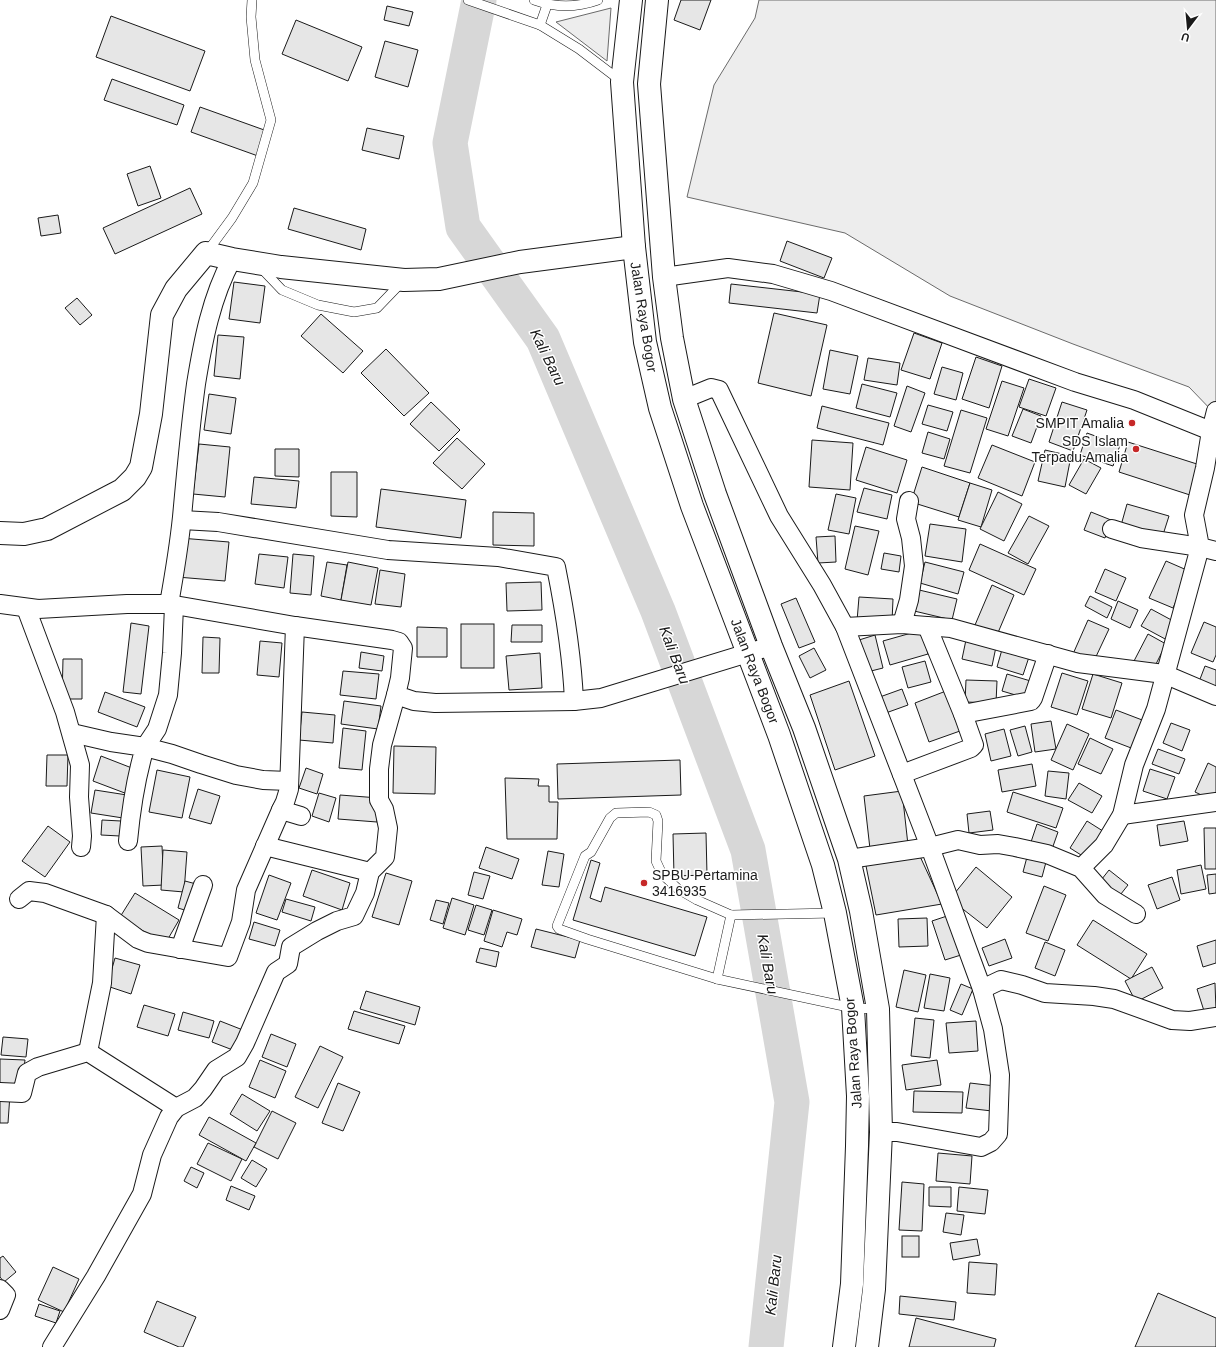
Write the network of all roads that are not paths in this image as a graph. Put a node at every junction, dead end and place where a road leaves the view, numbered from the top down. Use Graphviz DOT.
graph roads {
  1 [pos="252,0"];
  2 [pos="468,0"];
  3 [pos="534,0"];
  4 [pos="598,0"];
  5 [pos="631,0"];
  6 [pos="657,0"];
  7 [pos="548,5"];
  8 [pos="540,25"];
  9 [pos="622,82"];
  10 [pos="634,247"];
  11 [pos="206,253"];
  12 [pos="232,259"];
  13 [pos="258,264"];
  14 [pos="664,277"];
  15 [pos="404,280"];
  16 [pos="684,399"];
  17 [pos="1216,411"];
  18 [pos="1211,431"];
  19 [pos="909,501"];
  20 [pos="182,520"];
  21 [pos="1112,529"];
  22 [pos="0,533"];
  23 [pos="1208,549"];
  24 [pos="0,604"];
  25 [pos="171,605"];
  26 [pos="26,608"];
  27 [pos="902,624"];
  28 [pos="295,626"];
  29 [pos="927,626"];
  30 [pos="845,627"];
  31 [pos="771,646"];
  32 [pos="747,653"];
  33 [pos="1048,654"];
  34 [pos="1164,674"];
  35 [pos="396,695"];
  36 [pos="1216,696"];
  37 [pos="574,701"];
  38 [pos="963,714"];
  39 [pos="72,733"];
  40 [pos="145,746"];
  41 [pos="902,774"];
  42 [pos="289,781"];
  43 [pos="1216,802"];
  44 [pos="281,810"];
  45 [pos="1122,815"];
  46 [pos="301,816"];
  47 [pos="128,840"];
  48 [pos="265,846"];
  49 [pos="81,847"];
  50 [pos="930,847"];
  51 [pos="849,859"];
  52 [pos="1081,868"];
  53 [pos="370,872"];
  54 [pos="203,885"];
  55 [pos="19,899"];
  56 [pos="826,914"];
  57 [pos="1136,914"];
  58 [pos="106,915"];
  59 [pos="732,915"];
  60 [pos="180,949"];
  61 [pos="717,979"];
  62 [pos="982,989"];
  63 [pos="853,1008"];
  64 [pos="878,1009"];
  65 [pos="1216,1017"];
  66 [pos="88,1052"];
  67 [pos="0,1092"];
  68 [pos="858,1096"];
  69 [pos="880,1096"];
  70 [pos="176,1108"];
  71 [pos="881,1132"];
  72 [pos="0,1289"];
  73 [pos="0,1310"];
  74 [pos="52,1347"];
  75 [pos="844,1347"];
  76 [pos="867,1347"];
  1 -- 11 [label="lane"];
  2 -- 8 [label="lane"];
  3 -- 7 [label="lane"];
  4 -- 7 [label="lane"];
  5 -- 9 [label="main road, Jalan Raya Bogor"];
  6 -- 14 [label="main road, Jalan Raya Bogor"];
  7 -- 8 [label="lane"];
  8 -- 9 [label="lane"];
  9 -- 10 [label="main road, Jalan Raya Bogor"];
  10 -- 15 [label="main road"];
  10 -- 32 [label="main road, Jalan Raya Bogor"];
  11 -- 12 [label="main road"];
  11 -- 22 [label="main road"];
  12 -- 13 [label="main road"];
  12 -- 20 [label="street"];
  13 -- 15 [label="main road"];
  13 -- 15 [label="lane"];
  14 -- 16 [label="main road, Jalan Raya Bogor"];
  14 -- 18 [label="street"];
  16 -- 30 [label="street"];
  16 -- 31 [label="main road, Jalan Raya Bogor"];
  17 -- 18 [label="street"];
  18 -- 23 [label="street"];
  19 -- 27 [label="street"];
  20 -- 25 [label="street"];
  20 -- 37 [label="street"];
  21 -- 23 [label="street"];
  23 -- 34 [label="street"];
  24 -- 26 [label="street"];
  25 -- 26 [label="street"];
  25 -- 28 [label="street"];
  25 -- 40 [label="street"];
  26 -- 39 [label="street"];
  27 -- 29 [label="street"];
  27 -- 30 [label="street"];
  28 -- 35 [label="street"];
  28 -- 42 [label="street"];
  29 -- 33 [label="street"];
  29 -- 38 [label="street"];
  30 -- 41 [label="street"];
  31 -- 32 [label="street"];
  31 -- 51 [label="main road, Jalan Raya Bogor"];
  32 -- 37 [label="street"];
  32 -- 56 [label="main road, Jalan Raya Bogor"];
  33 -- 34 [label="street"];
  33 -- 38 [label="street"];
  34 -- 36 [label="street"];
  34 -- 45 [label="street"];
  35 -- 37 [label="street"];
  35 -- 53 [label="street"];
  38 -- 41 [label="street"];
  39 -- 40 [label="street"];
  39 -- 49 [label="street"];
  40 -- 42 [label="street"];
  40 -- 47 [label="street"];
  41 -- 50 [label="street"];
  42 -- 44 [label="street"];
  43 -- 45 [label="street"];
  44 -- 46 [label="street"];
  44 -- 48 [label="street"];
  45 -- 52 [label="street"];
  48 -- 53 [label="street"];
  48 -- 60 [label="street"];
  50 -- 51 [label="street"];
  50 -- 52 [label="street"];
  50 -- 62 [label="street"];
  51 -- 64 [label="main road, Jalan Raya Bogor"];
  52 -- 57 [label="street"];
  53 -- 70 [label="street"];
  54 -- 60 [label="street"];
  55 -- 58 [label="street"];
  56 -- 59 [label="lane"];
  56 -- 63 [label="main road, Jalan Raya Bogor"];
  58 -- 60 [label="street"];
  58 -- 66 [label="street"];
  59 -- 61 [label="lane"];
  59 -- 61 [label="lane"];
  61 -- 63 [label="lane"];
  62 -- 65 [label="street"];
  62 -- 71 [label="street"];
  63 -- 64 [label="lane"];
  63 -- 68 [label="main road, Jalan Raya Bogor"];
  64 -- 69 [label="main road, Jalan Raya Bogor"];
  66 -- 67 [label="street"];
  66 -- 70 [label="street"];
  68 -- 69 [label="main road"];
  68 -- 75 [label="main road, Jalan Raya Bogor"];
  69 -- 71 [label="main road, Jalan Raya Bogor"];
  70 -- 74 [label="street"];
  71 -- 76 [label="main road, Jalan Raya Bogor"];
  72 -- 73 [label="street"];
}
